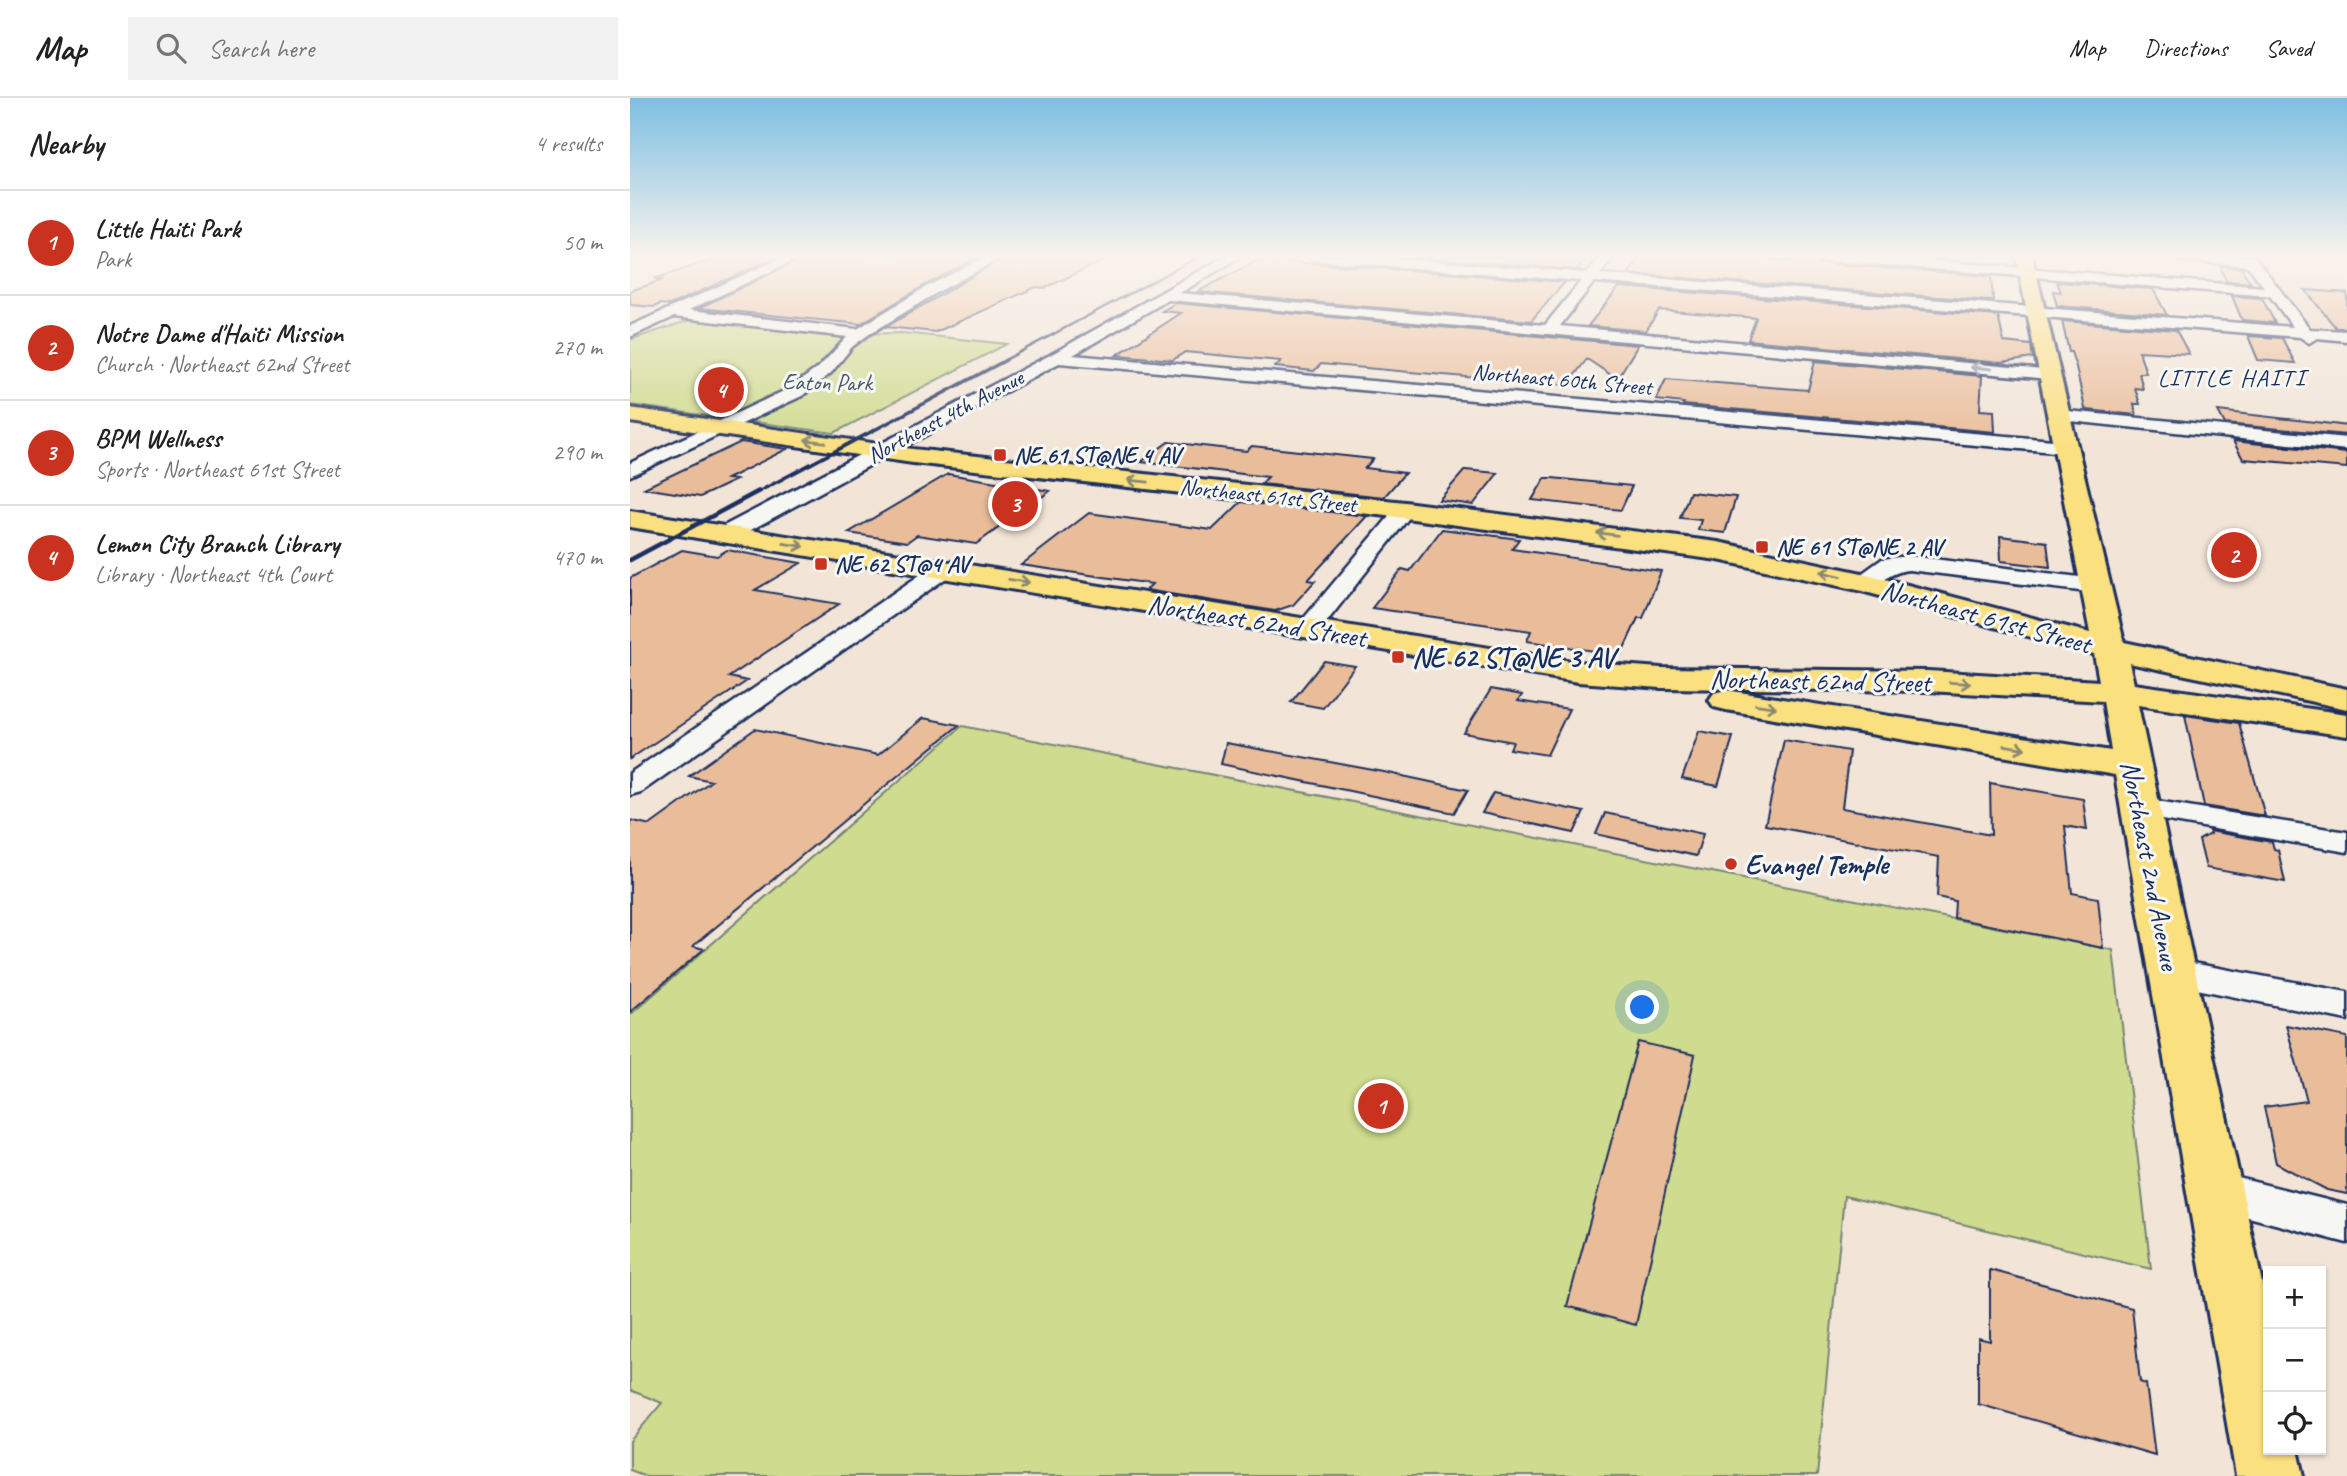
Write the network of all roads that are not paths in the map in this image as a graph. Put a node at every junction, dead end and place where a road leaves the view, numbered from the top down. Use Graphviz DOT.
graph roads {
  1 [pos="656,320"];
  2 [pos="738,320"];
  3 [pos="882,320"];
  4 [pos="1123,320"];
  5 [pos="1449,320"];
  6 [pos="1557,320"];
  7 [pos="2038,320"];
  8 [pos="2105,320"];
  9 [pos="2295,320"];
  10 [pos="1550,329"];
  11 [pos="630,332"];
  12 [pos="860,334"];
  13 [pos="2307,335"];
  14 [pos="2347,338"];
  15 [pos="1056,358"];
  16 [pos="2049,374"];
  17 [pos="630,415"];
  18 [pos="2057,415"];
  19 [pos="723,428"];
  20 [pos="2347,444"];
  21 [pos="2065,447"];
  22 [pos="878,451"];
  23 [pos="630,470"];
  24 [pos="1405,510"];
  25 [pos="630,519"];
  26 [pos="726,534"];
  27 [pos="944,569"];
  28 [pos="1862,582"];
  29 [pos="2096,586"];
  30 [pos="1308,629"];
  31 [pos="2110,650"];
  32 [pos="1578,672"];
  33 [pos="2118,692"];
  34 [pos="2347,700"];
  35 [pos="2347,724"];
  36 [pos="630,786"];
  37 [pos="2136,787"];
  38 [pos="2347,842"];
  39 [pos="2171,972"];
  40 [pos="2347,1006"];
  41 [pos="2214,1192"];
  42 [pos="2347,1224"];
  43 [pos="2270,1476"];
  1 -- 11 [label="street"];
  2 -- 12 [label="street"];
  3 -- 12 [label="street"];
  4 -- 15 [label="street, Northeast 4th Avenue"];
  5 -- 10 [label="street"];
  6 -- 10 [label="street"];
  7 -- 16 [label="main road, Northeast 2nd Avenue"];
  8 -- 13 [label="street"];
  9 -- 13 [label="street"];
  16 -- 10 [label="street, one-way"];
  12 -- 19 [label="street"];
  13 -- 14 [label="street"];
  15 -- 21 [label="street, Northeast 60th Street"];
  15 -- 22 [label="street, Northeast 4th Avenue"];
  16 -- 18 [label="main road, Northeast 2nd Avenue"];
  17 -- 19 [label="main road, Northeast 61st Street"];
  18 -- 20 [label="street"];
  18 -- 21 [label="main road, Northeast 2nd Avenue"];
  22 -- 19 [label="main road, Northeast 61st Street, one-way"];
  19 -- 23 [label="street"];
  21 -- 29 [label="main road, Northeast 2nd Avenue"];
  24 -- 22 [label="main road, Northeast 61st Street, one-way"];
  22 -- 26 [label="street, Northeast 4th Avenue"];
  28 -- 24 [label="main road, Northeast 61st Street, one-way"];
  24 -- 30 [label="street"];
  25 -- 26 [label="main road, Northeast 62nd Street"];
  26 -- 27 [label="main road, Northeast 62nd Street, one-way"];
  27 -- 30 [label="main road, Northeast 62nd Street, one-way"];
  27 -- 36 [label="street"];
  28 -- 29 [label="street, Northeast 61st Street"];
  28 -- 31 [label="main road, Northeast 61st Street"];
  29 -- 31 [label="main road, Northeast 2nd Avenue"];
  30 -- 32 [label="main road, Northeast 62nd Street"];
  31 -- 33 [label="main road, Northeast 2nd Avenue"];
  31 -- 34 [label="main road"];
  32 -- 33 [label="main road, Northeast 62nd Street, one-way"];
  32 -- 37 [label="main road, one-way"];
  33 -- 34 [label="main road"];
  33 -- 35 [label="main road, Northeast 62nd Street"];
  33 -- 37 [label="main road, Northeast 2nd Avenue"];
  37 -- 38 [label="street"];
  37 -- 39 [label="main road, Northeast 2nd Avenue"];
  39 -- 40 [label="street"];
  39 -- 41 [label="main road, Northeast 2nd Avenue"];
  41 -- 42 [label="street"];
  41 -- 43 [label="main road, Northeast 2nd Avenue"];
}
